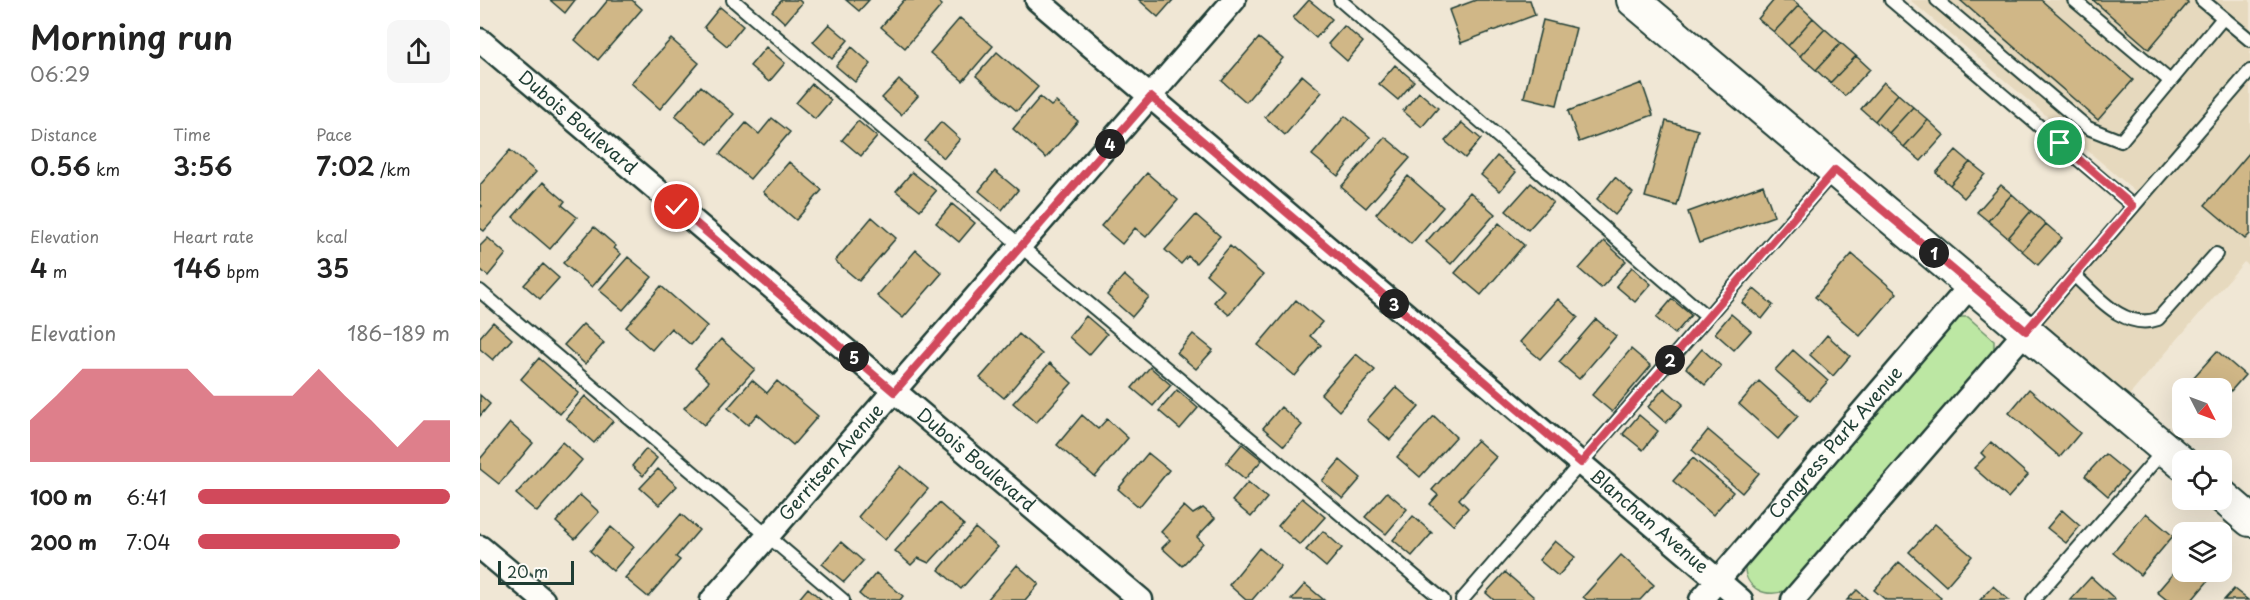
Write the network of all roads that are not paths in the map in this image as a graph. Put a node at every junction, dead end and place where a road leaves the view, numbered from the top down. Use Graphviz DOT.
graph roads {
  1 [pos="733,0"];
  2 [pos="1037,0"];
  3 [pos="1234,0"];
  4 [pos="1340,0"];
  5 [pos="1633,0"];
  6 [pos="1891,0"];
  7 [pos="1937,0"];
  8 [pos="2074,0"];
  9 [pos="2202,0"];
  10 [pos="2223,18"];
  11 [pos="480,40"];
  12 [pos="2250,40"];
  13 [pos="2250,71"];
  14 [pos="2170,81"];
  15 [pos="1151,97"];
  16 [pos="1835,170"];
  17 [pos="2133,206"];
  18 [pos="1021,246"];
  19 [pos="2216,254"];
  20 [pos="2074,275"];
  21 [pos="1971,285"];
  22 [pos="480,291"];
  23 [pos="1707,317"];
  24 [pos="2026,331"];
  25 [pos="894,392"];
  26 [pos="2172,453"];
  27 [pos="2172,457"];
  28 [pos="1581,463"];
  29 [pos="2232,505"];
  30 [pos="2250,520"];
  31 [pos="768,536"];
  32 [pos="480,547"];
  33 [pos="1718,580"];
  34 [pos="2038,598"];
  35 [pos="543,600"];
  36 [pos="712,600"];
  37 [pos="843,600"];
  38 [pos="1141,600"];
  39 [pos="1443,600"];
  40 [pos="1462,600"];
  41 [pos="1701,600"];
  42 [pos="1741,600"];
  43 [pos="1793,600"];
  1 -- 18 [label="lane"];
  2 -- 15 [label="street, Blanchan Avenue"];
  3 -- 15 [label="street, Gerritsen Avenue"];
  4 -- 23 [label="lane"];
  5 -- 16 [label="main road"];
  6 -- 17 [label="lane"];
  7 -- 14 [label="lane"];
  8 -- 14 [label="lane"];
  9 -- 10 [label="lane"];
  10 -- 12 [label="lane"];
  10 -- 14 [label="lane"];
  11 -- 25 [label="street, Dubois Boulevard"];
  13 -- 17 [label="lane"];
  15 -- 18 [label="street, Gerritsen Avenue"];
  15 -- 28 [label="street, Blanchan Avenue"];
  16 -- 21 [label="main road"];
  16 -- 23 [label="lane"];
  17 -- 20 [label="lane"];
  18 -- 25 [label="street, Gerritsen Avenue"];
  18 -- 39 [label="lane"];
  19 -- 20 [label="lane"];
  20 -- 24 [label="lane"];
  21 -- 24 [label="main road"];
  21 -- 33 [label="street, Congress Park Avenue"];
  22 -- 31 [label="lane"];
  23 -- 28 [label="lane"];
  24 -- 26 [label="main road"];
  24 -- 43 [label="street"];
  25 -- 31 [label="street, Gerritsen Avenue"];
  25 -- 38 [label="street, Dubois Boulevard"];
  27 -- 34 [label="lane"];
  28 -- 33 [label="street, Blanchan Avenue"];
  28 -- 40 [label="lane"];
  29 -- 30 [label="main road"];
  31 -- 36 [label="street, Gerritsen Avenue"];
  31 -- 37 [label="lane"];
  32 -- 35 [label="street"];
  33 -- 41 [label="street, Congress Park Avenue"];
  33 -- 42 [label="street, Blanchan Avenue"];
}
